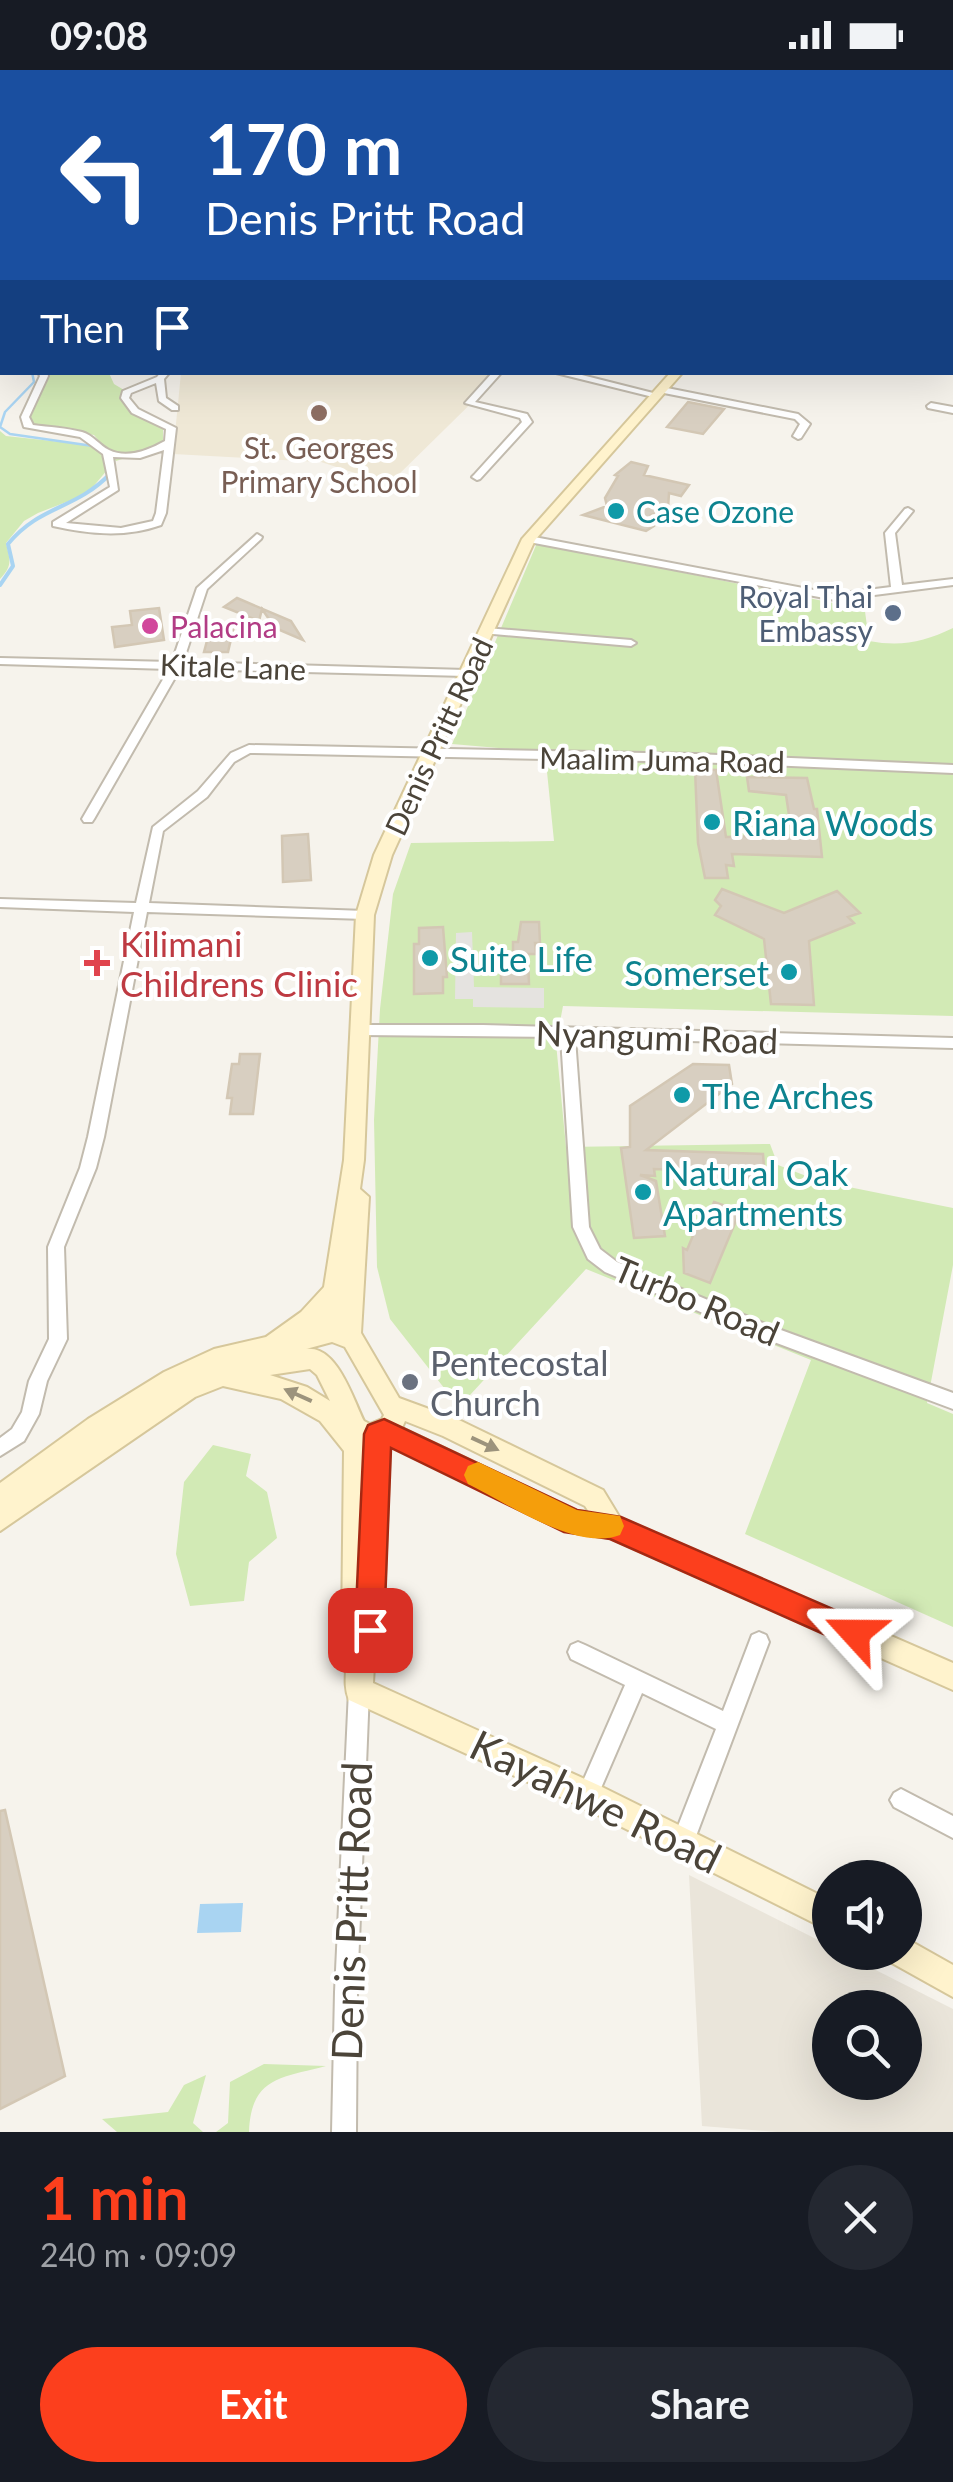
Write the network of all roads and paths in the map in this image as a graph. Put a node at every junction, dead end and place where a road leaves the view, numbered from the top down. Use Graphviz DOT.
graph roads {
  1 [pos="44,375"];
  2 [pos="495,375"];
  3 [pos="572,375"];
  4 [pos="675,375"];
  5 [pos="163,376"];
  6 [pos="660,392"];
  7 [pos="931,406"];
  8 [pos="175,408"];
  9 [pos="953,410"];
  10 [pos="798,436"];
  11 [pos="170,442"];
  12 [pos="107,452"];
  13 [pos="477,477"];
  14 [pos="908,511"];
  15 [pos="257,537"];
  16 [pos="529,538"];
  17 [pos="953,582"];
  18 [pos="897,591"];
  19 [pos="486,631"];
  20 [pos="631,642"];
  21 [pos="0,661"];
  22 [pos="178,664"];
  23 [pos="466,672"];
  24 [pos="428,754"];
  25 [pos="953,769"];
  26 [pos="88,818"];
  27 [pos="0,903"];
  28 [pos="142,906"];
  29 [pos="365,915"];
  30 [pos="361,1030"];
  31 [pos="568,1034"];
  32 [pos="953,1044"];
  33 [pos="354,1160"];
  34 [pos="334,1293"];
  35 [pos="259,1347"];
  36 [pos="333,1347"];
  37 [pos="216,1376"];
  38 [pos="953,1401"];
  39 [pos="392,1402"];
  40 [pos="365,1432"];
  41 [pos="0,1448"];
  42 [pos="0,1497"];
  43 [pos="0,1518"];
  44 [pos="611,1526"];
  45 [pos="759,1642"];
  46 [pos="578,1652"];
  47 [pos="953,1677"];
  48 [pos="636,1682"];
  49 [pos="359,1690"];
  50 [pos="728,1724"];
  51 [pos="588,1795"];
  52 [pos="901,1800"];
  53 [pos="953,1827"];
  54 [pos="682,1844"];
  55 [pos="812,1907"];
  56 [pos="922,1960"];
  57 [pos="951,1973"];
  58 [pos="344,2132"];
  1 -- 12 [label="street"];
  2 -- 13 [label="street"];
  3 -- 6 [label="street"];
  4 -- 6 [label="main road, Denis Pritt Road"];
  5 -- 8 [label="street"];
  5 -- 11 [label="street"];
  6 -- 10 [label="street"];
  6 -- 16 [label="main road, Denis Pritt Road"];
  7 -- 9 [label="street"];
  11 -- 12 [label="street"];
  11 -- 12 [label="street"];
  14 -- 18 [label="street"];
  15 -- 22 [label="street"];
  16 -- 18 [label="street"];
  16 -- 19 [label="main road, Denis Pritt Road"];
  17 -- 18 [label="street"];
  19 -- 20 [label="street"];
  19 -- 23 [label="main road, Denis Pritt Road"];
  21 -- 22 [label="street, Kitale Lane"];
  22 -- 23 [label="street, Kitale Lane"];
  22 -- 26 [label="street"];
  23 -- 24 [label="main road, Denis Pritt Road"];
  24 -- 25 [label="street, Maalim Juma Road"];
  24 -- 28 [label="street, Maalim Juma Road"];
  24 -- 29 [label="main road, Denis Pritt Road"];
  27 -- 28 [label="street"];
  28 -- 29 [label="street"];
  28 -- 41 [label="street, Maalim Juma Road"];
  29 -- 30 [label="main road, Denis Pritt Road"];
  30 -- 31 [label="street, Nyangumi Road"];
  30 -- 33 [label="main road, Denis Pritt Road"];
  31 -- 32 [label="street, Nyangumi Road"];
  31 -- 38 [label="street, Turbo Road"];
  33 -- 34 [label="main road, Denis Pritt Road"];
  33 -- 36 [label="main road, Denis Pritt Road"];
  34 -- 35 [label="main road"];
  34 -- 36 [label="main road, Denis Pritt Road"];
  35 -- 36 [label="main road"];
  35 -- 42 [label="main road"];
  36 -- 37 [label="main road"];
  36 -- 39 [label="main road"];
  36 -- 40 [label="main road"];
  40 -- 37 [label="main road, one-way"];
  37 -- 43 [label="main road"];
  39 -- 40 [label="main road"];
  39 -- 40 [label="main road"];
  39 -- 44 [label="main road, one-way"];
  40 -- 44 [label="main road"];
  40 -- 49 [label="main road"];
  44 -- 47 [label="main road"];
  45 -- 50 [label="street"];
  46 -- 48 [label="street"];
  48 -- 50 [label="street"];
  48 -- 51 [label="street"];
  49 -- 51 [label="main road, Kayahwe Road"];
  49 -- 58 [label="street, Denis Pritt Road"];
  50 -- 54 [label="street"];
  51 -- 54 [label="main road, Kayahwe Road"];
  52 -- 53 [label="street"];
  54 -- 55 [label="main road, Kayahwe Road"];
  56 -- 57 [label="main road"];
}
